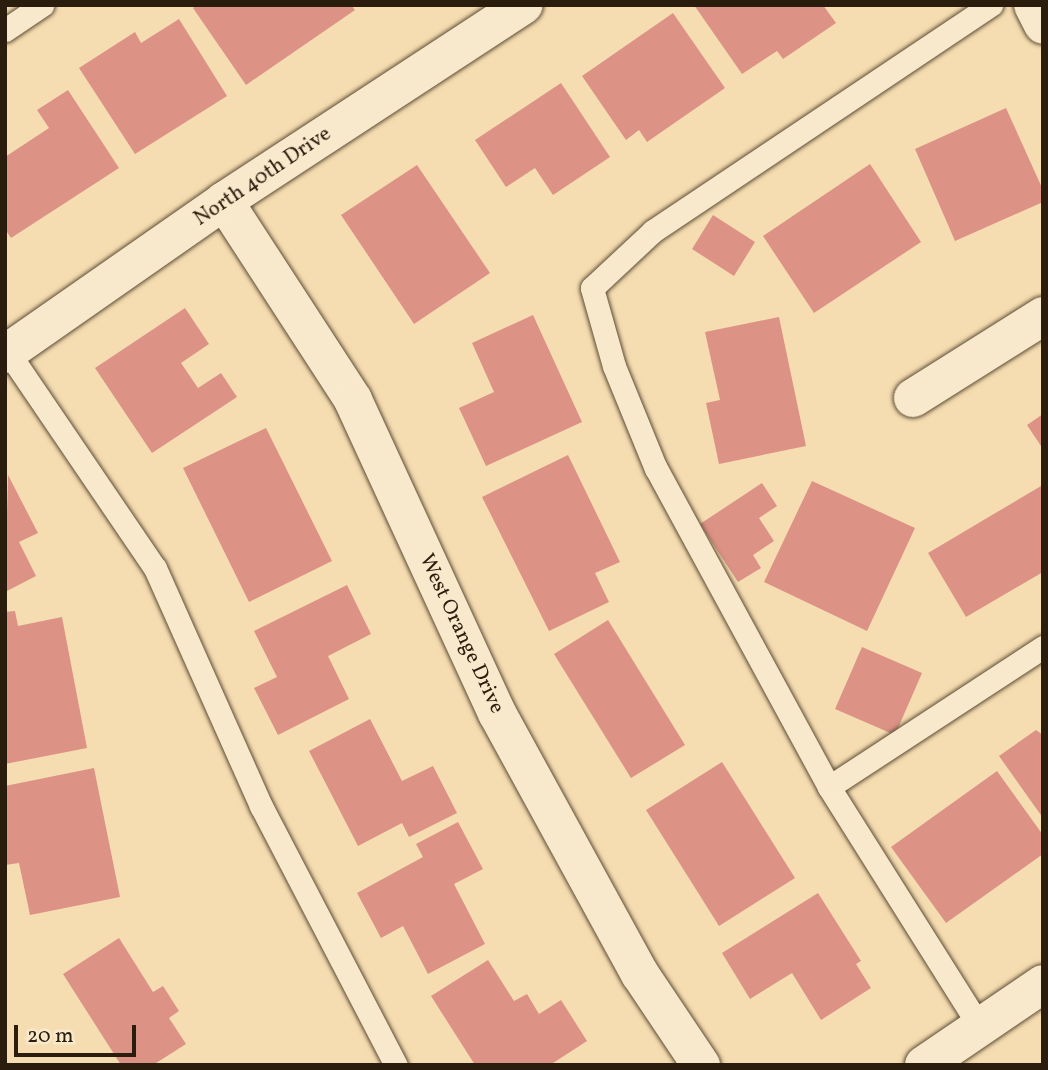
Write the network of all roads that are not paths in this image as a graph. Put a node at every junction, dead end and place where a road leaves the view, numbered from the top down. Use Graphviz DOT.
graph roads {
  1 [pos="42,5"];
  2 [pos="523,5"];
  3 [pos="991,5"];
  4 [pos="1033,5"];
  5 [pos="1043,25"];
  6 [pos="5,30"];
  7 [pos="225,201"];
  8 [pos="1043,316"];
  9 [pos="7,353"];
  10 [pos="913,398"];
  11 [pos="1043,647"];
  12 [pos="829,787"];
  13 [pos="1043,985"];
  14 [pos="979,1027"];
  15 [pos="396,1065"];
  16 [pos="701,1065"];
  17 [pos="924,1065"];
  1 -- 6 [label="lane"];
  2 -- 7 [label="street, North 40th Drive"];
  3 -- 12 [label="lane"];
  4 -- 5 [label="street"];
  7 -- 9 [label="street, North 40th Drive"];
  7 -- 16 [label="street, West Orange Drive"];
  8 -- 10 [label="street"];
  9 -- 15 [label="lane"];
  11 -- 12 [label="lane"];
  12 -- 14 [label="lane"];
  13 -- 14 [label="street"];
  14 -- 17 [label="street"];
}
